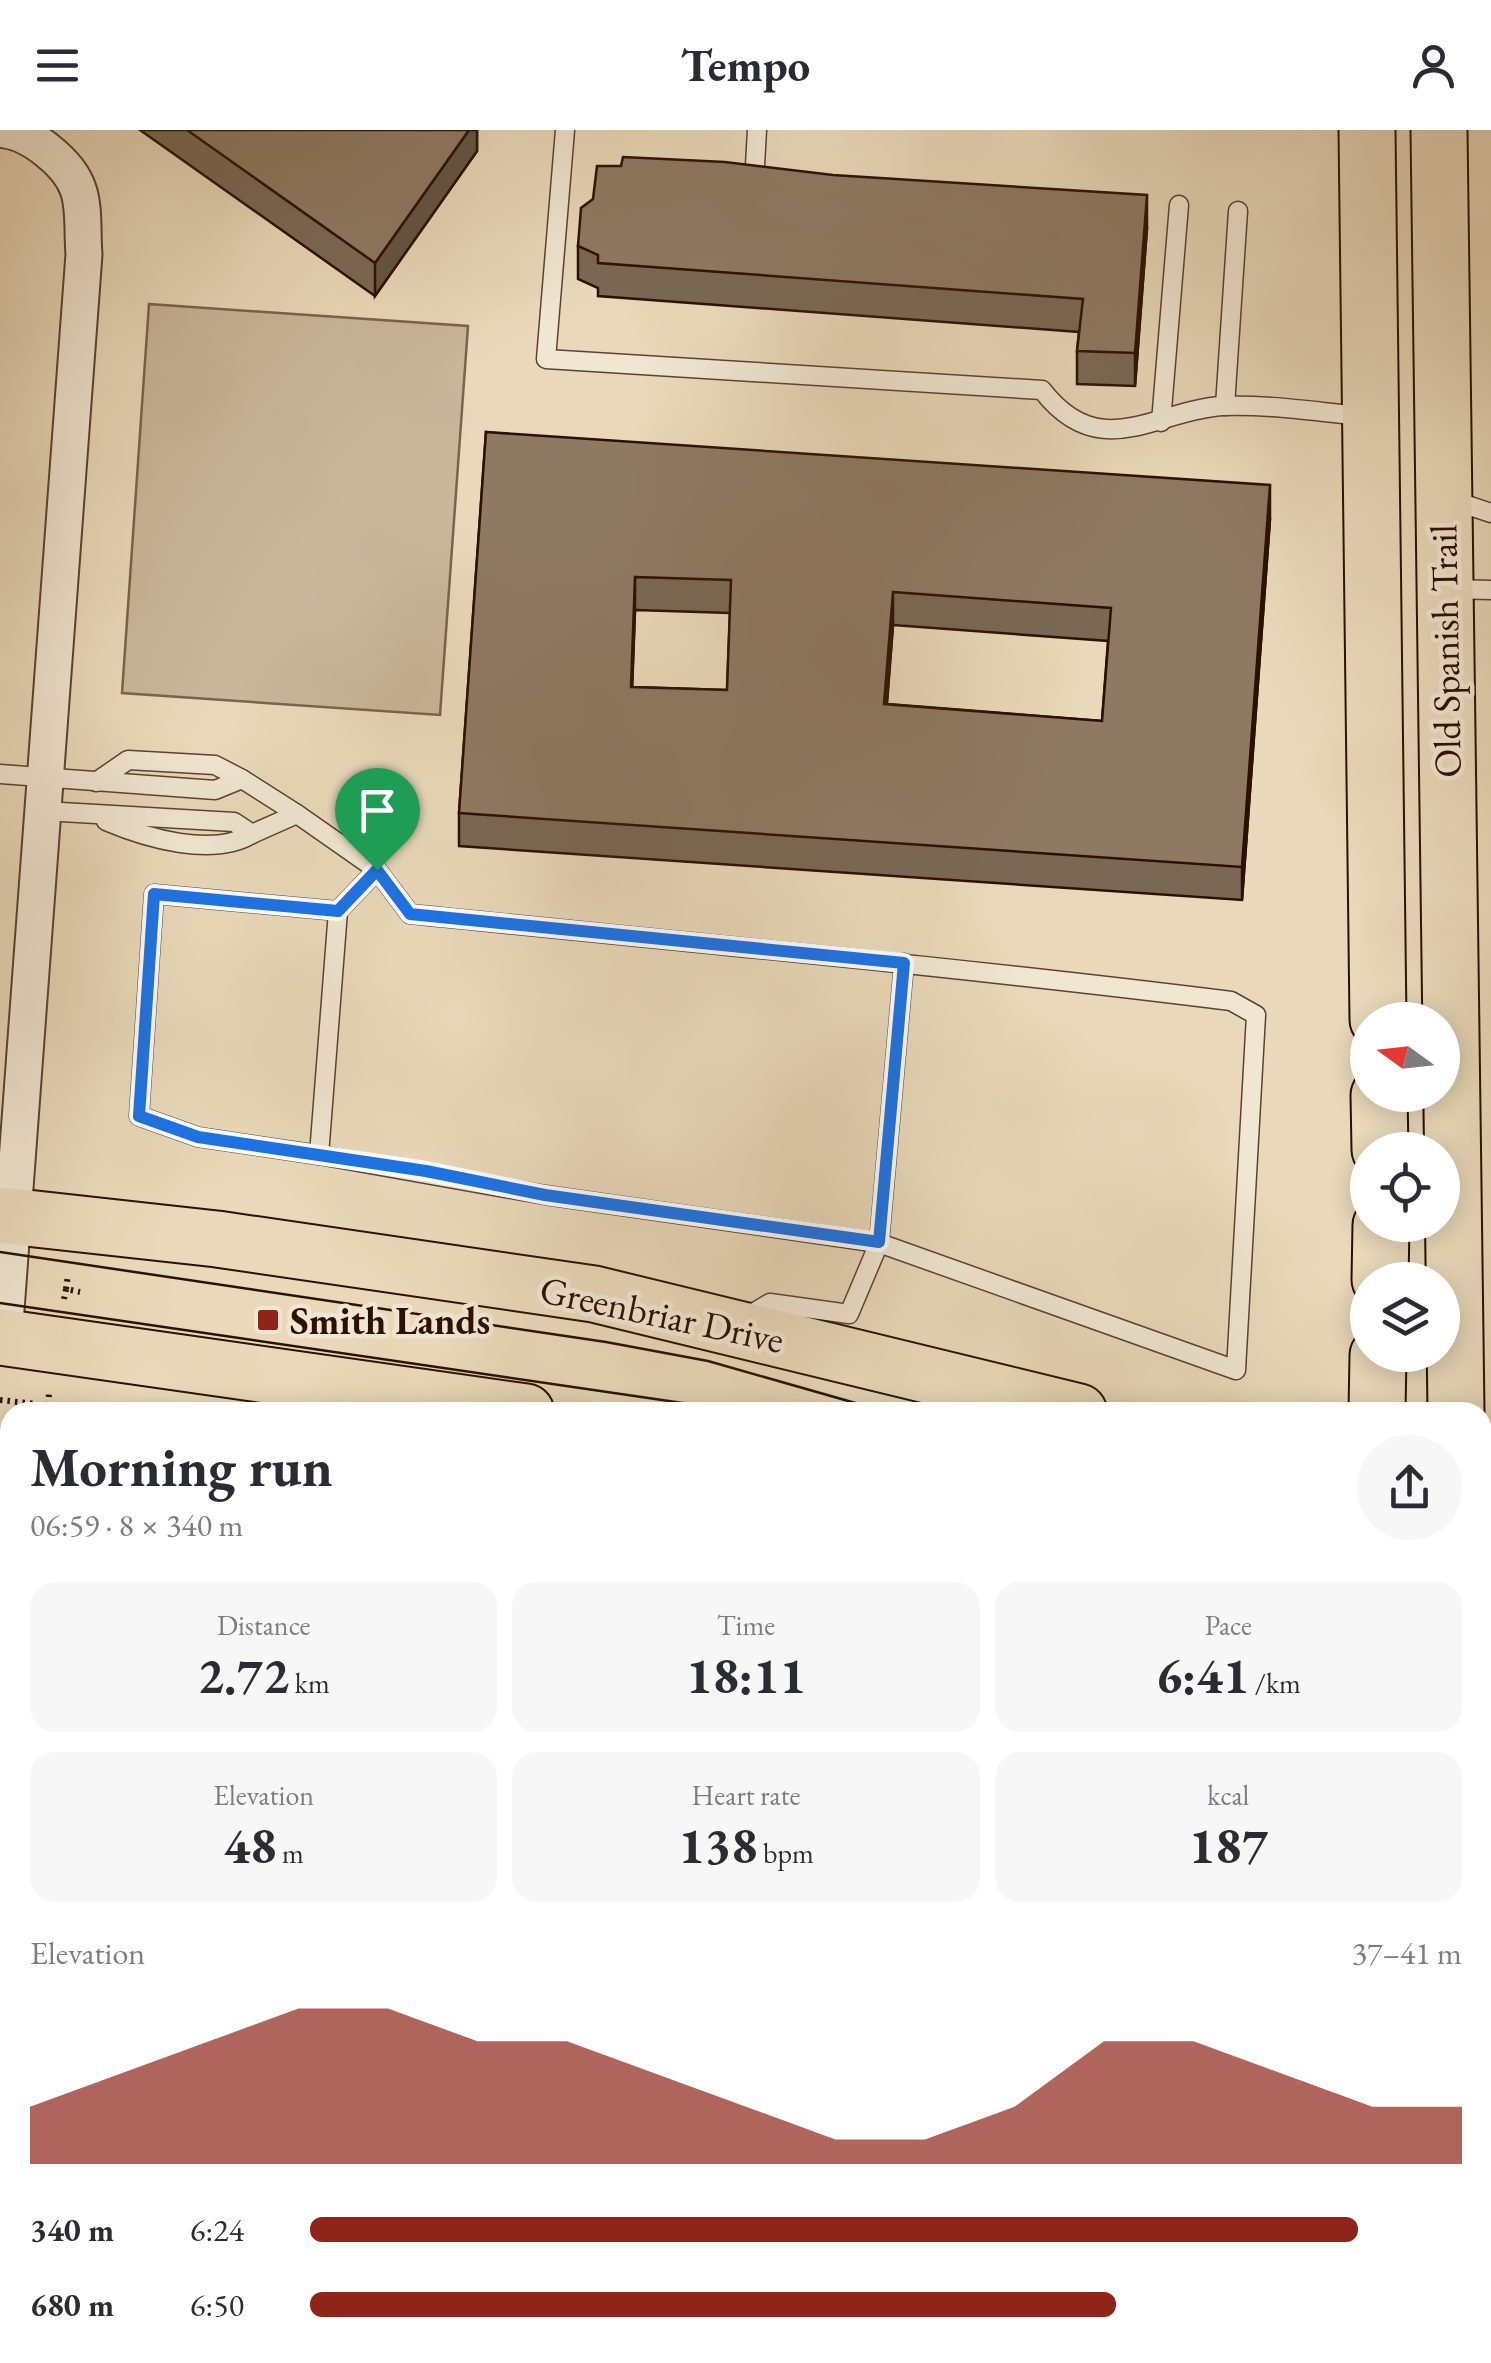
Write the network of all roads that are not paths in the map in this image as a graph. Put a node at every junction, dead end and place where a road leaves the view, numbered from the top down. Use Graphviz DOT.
graph roads {
  1 [pos="4,130"];
  2 [pos="566,130"];
  3 [pos="757,130"];
  4 [pos="1367,130"];
  5 [pos="1439,130"];
  6 [pos="754,183"];
  7 [pos="1179,205"];
  8 [pos="1238,211"];
  9 [pos="1226,406"];
  10 [pos="1369,416"];
  11 [pos="1161,422"];
  12 [pos="1467,505"];
  13 [pos="1468,590"];
  14 [pos="1372,711"];
  15 [pos="1446,712"];
  16 [pos="0,774"];
  17 [pos="45,796"];
  18 [pos="298,814"];
  19 [pos="377,870"];
  20 [pos="338,911"];
  21 [pos="904,963"];
  22 [pos="1378,1002"];
  23 [pos="1448,1132"];
  24 [pos="319,1155"];
  25 [pos="7,1216"];
  26 [pos="879,1242"];
  27 [pos="1451,1242"];
  28 [pos="729,1326"];
  29 [pos="2,1337"];
  30 [pos="1378,1372"];
  31 [pos="456,1402"];
  32 [pos="1038,1402"];
  33 [pos="1377,1402"];
  34 [pos="1456,1402"];
  1 -- 17 [label="street"];
  2 -- 11 [label="lane"];
  3 -- 6 [label="lane"];
  4 -- 10 [label="main road, Old Spanish Trail"];
  5 -- 12 [label="main road, Old Spanish Trail"];
  7 -- 11 [label="lane"];
  8 -- 9 [label="lane"];
  9 -- 10 [label="lane"];
  9 -- 11 [label="lane"];
  10 -- 13 [label="main road"];
  10 -- 14 [label="main road, Old Spanish Trail"];
  12 -- 13 [label="main road, Old Spanish Trail"];
  13 -- 15 [label="main road, Old Spanish Trail"];
  14 -- 15 [label="main road"];
  14 -- 22 [label="main road, Old Spanish Trail"];
  15 -- 23 [label="main road, Old Spanish Trail"];
  16 -- 17 [label="lane"];
  17 -- 18 [label="lane"];
  17 -- 18 [label="lane"];
  17 -- 25 [label="street"];
  18 -- 19 [label="lane"];
  19 -- 20 [label="lane"];
  19 -- 21 [label="lane"];
  20 -- 24 [label="lane"];
  20 -- 24 [label="lane"];
  21 -- 26 [label="lane"];
  21 -- 26 [label="lane"];
  24 -- 26 [label="lane"];
  25 -- 28 [label="main road, Greenbriar Drive"];
  25 -- 29 [label="street"];
  26 -- 28 [label="lane"];
  27 -- 34 [label="main road, Old Spanish Trail"];
  28 -- 32 [label="main road, Greenbriar Drive"];
  29 -- 31 [label="main road"];
  30 -- 33 [label="main road"];
}
